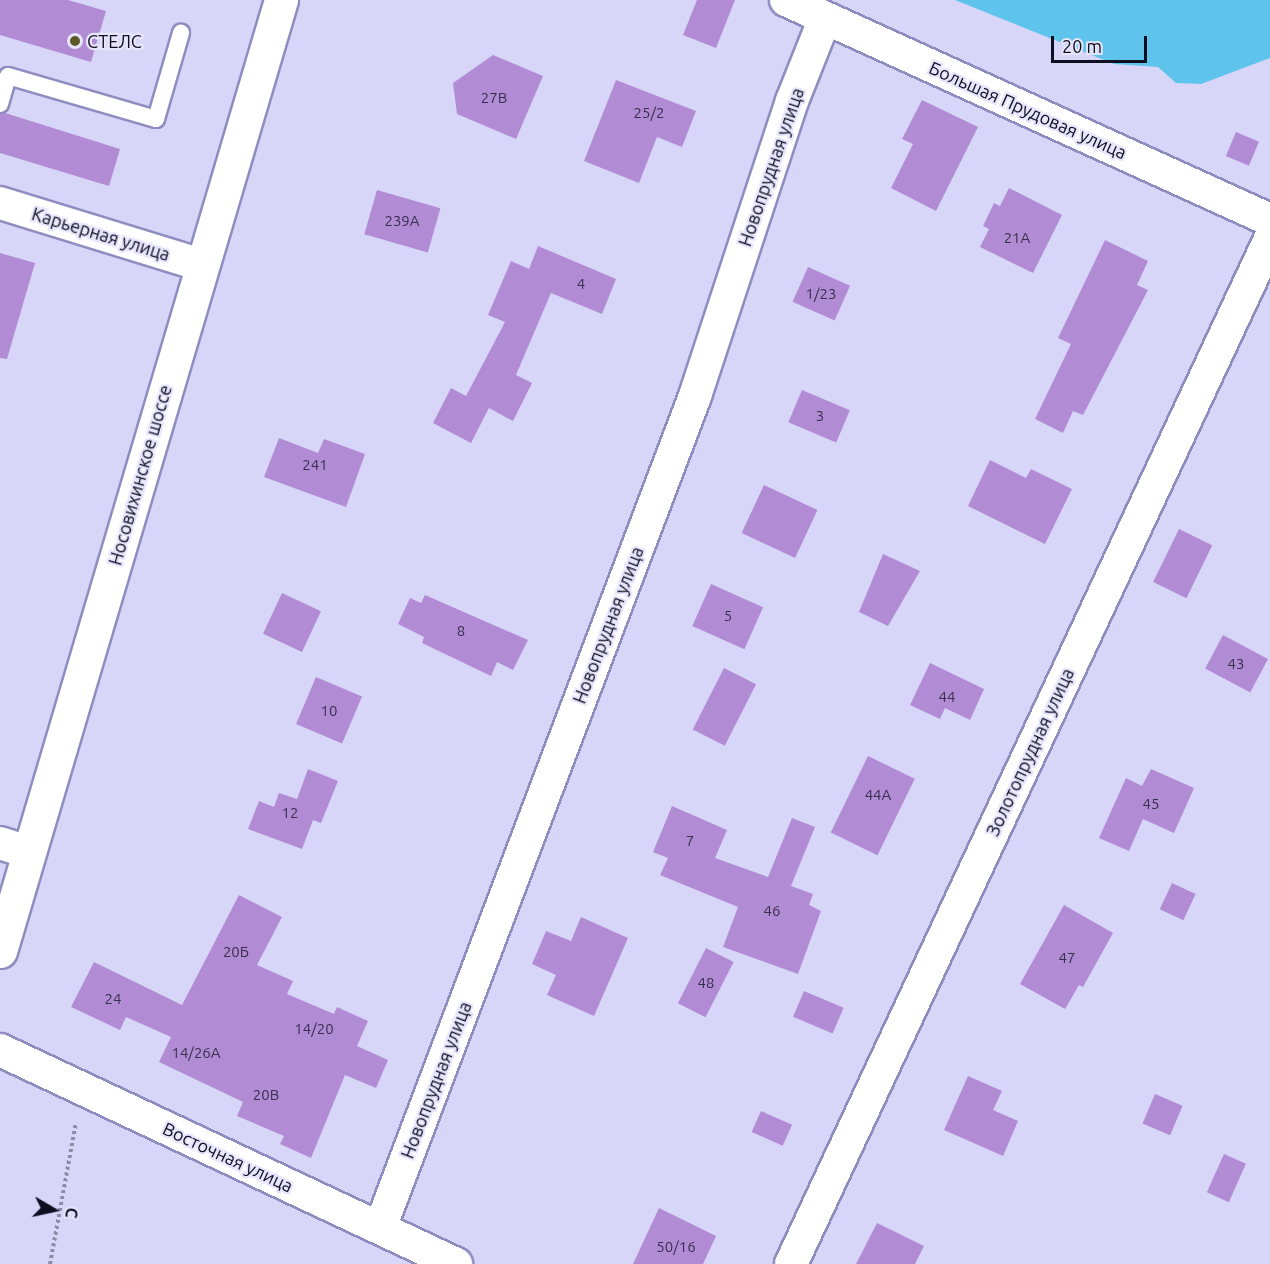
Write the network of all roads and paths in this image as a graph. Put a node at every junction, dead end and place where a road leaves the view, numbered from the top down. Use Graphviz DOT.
graph roads {
  1 [pos="281,0"];
  2 [pos="786,0"];
  3 [pos="825,18"];
  4 [pos="180,33"];
  5 [pos="0,104"];
  6 [pos="0,203"];
  7 [pos="1270,220"];
  8 [pos="1270,239"];
  9 [pos="202,265"];
  10 [pos="14,847"];
  11 [pos="0,951"];
  12 [pos="0,1050"];
  13 [pos="83,1089"];
  14 [pos="380,1228"];
  15 [pos="50,1264"];
  16 [pos="456,1264"];
  17 [pos="791,1264"];
  1 -- 9 [label="main road, Носовихинское шоссе"];
  2 -- 3 [label="street, Большая Прудовая улица"];
  3 -- 7 [label="street, Большая Прудовая улица"];
  3 -- 14 [label="street, Новопрудная улица"];
  4 -- 5 [label="lane"];
  6 -- 9 [label="street, Карьерная улица"];
  8 -- 17 [label="street, Золотопрудная улица"];
  9 -- 10 [label="main road, Носовихинское шоссе"];
  10 -- 11 [label="main road, Носовихинское шоссе"];
  12 -- 13 [label="street, Восточная улица"];
  13 -- 14 [label="street, Восточная улица"];
  13 -- 15 [label="path"];
  14 -- 16 [label="street, Восточная улица"];
}
